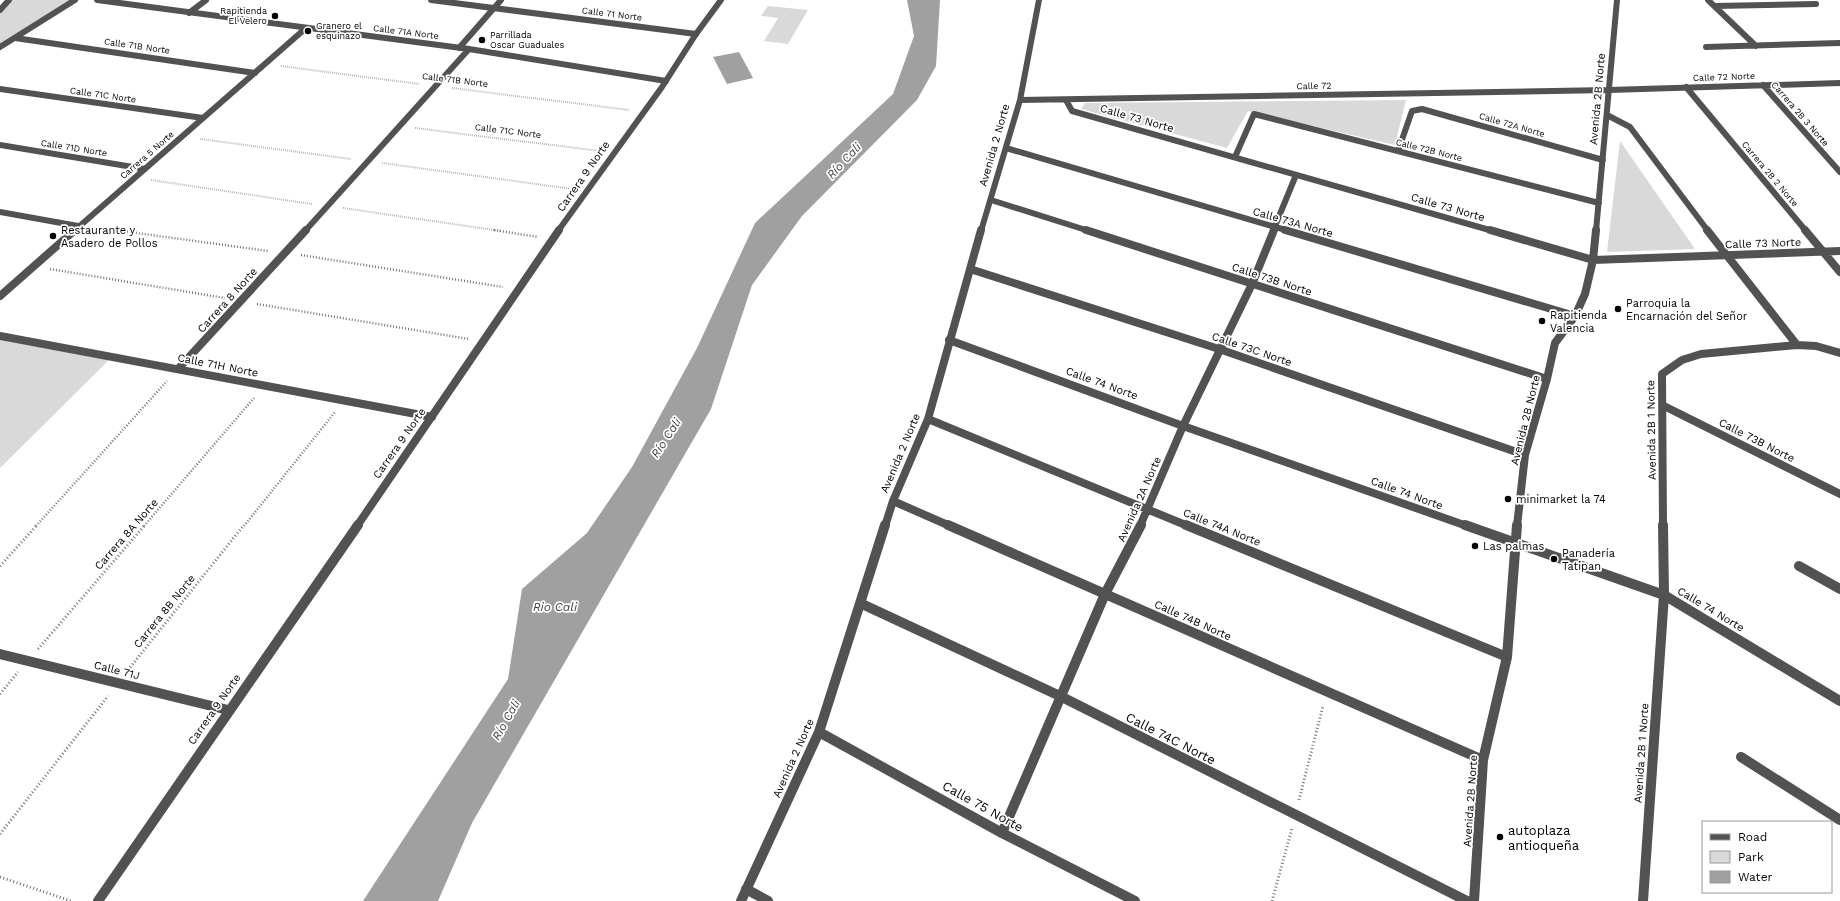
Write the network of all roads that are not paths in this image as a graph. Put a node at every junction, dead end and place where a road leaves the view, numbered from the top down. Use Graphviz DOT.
graph roads {
  1 [pos="9,0"];
  2 [pos="75,0"];
  3 [pos="97,0"];
  4 [pos="206,0"];
  5 [pos="431,0"];
  6 [pos="501,0"];
  7 [pos="721,0"];
  8 [pos="1039,0"];
  9 [pos="1617,0"];
  10 [pos="1708,0"];
  11 [pos="1816,4"];
  12 [pos="1715,6"];
  13 [pos="493,8"];
  14 [pos="0,10"];
  15 [pos="189,12"];
  16 [pos="306,28"];
  17 [pos="696,34"];
  18 [pos="15,38"];
  19 [pos="1840,43"];
  20 [pos="1756,46"];
  21 [pos="0,47"];
  22 [pos="459,48"];
  23 [pos="1706,48"];
  24 [pos="469,49"];
  25 [pos="255,72"];
  26 [pos="666,81"];
  27 [pos="1840,83"];
  28 [pos="1763,85"];
  29 [pos="1686,88"];
  30 [pos="0,89"];
  31 [pos="1609,90"];
  32 [pos="1020,100"];
  33 [pos="1066,100"];
  34 [pos="1607,115"];
  35 [pos="203,118"];
  36 [pos="0,145"];
  37 [pos="1006,148"];
  38 [pos="1398,151"];
  39 [pos="1234,157"];
  40 [pos="1603,160"];
  41 [pos="145,169"];
  42 [pos="1840,172"];
  43 [pos="1296,175"];
  44 [pos="991,200"];
  45 [pos="1599,203"];
  46 [pos="0,212"];
  47 [pos="78,226"];
  48 [pos="1276,228"];
  49 [pos="1823,252"];
  50 [pos="1840,252"];
  51 [pos="1726,256"];
  52 [pos="1593,260"];
  53 [pos="970,269"];
  54 [pos="1840,272"];
  55 [pos="1252,284"];
  56 [pos="0,296"];
  57 [pos="1575,316"];
  58 [pos="0,336"];
  59 [pos="949,340"];
  60 [pos="1796,345"];
  61 [pos="1219,349"];
  62 [pos="1840,353"];
  63 [pos="178,369"];
  64 [pos="1547,379"];
  65 [pos="1664,406"];
  66 [pos="432,417"];
  67 [pos="928,419"];
  68 [pos="1183,426"];
  69 [pos="1525,455"];
  70 [pos="1840,494"];
  71 [pos="893,501"];
  72 [pos="1149,509"];
  73 [pos="1515,544"];
  74 [pos="1799,566"];
  75 [pos="1840,589"];
  76 [pos="1105,594"];
  77 [pos="1664,595"];
  78 [pos="862,604"];
  79 [pos="0,654"];
  80 [pos="1507,657"];
  81 [pos="1062,697"];
  82 [pos="1840,701"];
  83 [pos="228,710"];
  84 [pos="819,732"];
  85 [pos="1741,757"];
  86 [pos="1482,760"];
  87 [pos="1840,820"];
  88 [pos="1002,833"];
  89 [pos="746,889"];
  90 [pos="98,901"];
  91 [pos="741,901"];
  92 [pos="768,901"];
  93 [pos="1135,901"];
  94 [pos="1467,901"];
  95 [pos="1474,901"];
  96 [pos="1643,901"];
  1 -- 14 [label="street"];
  2 -- 18 [label="street"];
  3 -- 15 [label="street, Calle 71A Norte"];
  4 -- 15 [label="street"];
  5 -- 13 [label="street, Calle 71 Norte"];
  6 -- 13 [label="street"];
  7 -- 17 [label="street, Carrera 9 Norte"];
  8 -- 32 [label="street, Avenida 2 Norte"];
  9 -- 31 [label="street, Avenida 2B Norte"];
  10 -- 12 [label="street"];
  11 -- 12 [label="street"];
  12 -- 20 [label="street"];
  13 -- 17 [label="street, Calle 71 Norte"];
  13 -- 22 [label="street"];
  15 -- 16 [label="street, Calle 71A Norte"];
  16 -- 22 [label="street, Calle 71A Norte"];
  16 -- 25 [label="street, Carrera 5 Norte"];
  17 -- 26 [label="street, Carrera 9 Norte"];
  18 -- 21 [label="street"];
  18 -- 25 [label="street, Calle 71B Norte"];
  19 -- 20 [label="street"];
  20 -- 23 [label="street"];
  22 -- 24 [label="street, Calle 71A Norte"];
  24 -- 26 [label="street, Calle 71A Norte"];
  24 -- 63 [label="street, Carrera 8 Norte"];
  25 -- 35 [label="street, Carrera 5 Norte"];
  26 -- 66 [label="street, Carrera 9 Norte"];
  27 -- 28 [label="street, Calle 72 Norte"];
  28 -- 29 [label="street, Calle 72 Norte"];
  28 -- 42 [label="street, Carrera 2B 3 Norte"];
  29 -- 31 [label="street, Calle 72 Norte"];
  29 -- 49 [label="street, Carrera 2B 2 Norte"];
  30 -- 35 [label="street, Calle 71C Norte"];
  31 -- 33 [label="street, Calle 72"];
  31 -- 34 [label="street, Avenida 2B Norte"];
  32 -- 33 [label="street, Calle 72"];
  32 -- 37 [label="street, Avenida 2 Norte"];
  33 -- 39 [label="street, Calle 73 Norte"];
  34 -- 40 [label="street, Avenida 2B Norte"];
  34 -- 51 [label="street"];
  35 -- 41 [label="street, Carrera 5 Norte"];
  36 -- 41 [label="street, Calle 71D Norte"];
  37 -- 44 [label="street, Avenida 2 Norte"];
  37 -- 48 [label="street, Calle 73A Norte"];
  38 -- 39 [label="street, Calle 72B Norte"];
  38 -- 40 [label="street, Calle 72A Norte"];
  38 -- 45 [label="street, Calle 72B Norte"];
  39 -- 43 [label="street, Calle 73 Norte"];
  40 -- 45 [label="street, Avenida 2B Norte"];
  41 -- 47 [label="street, Carrera 5 Norte"];
  43 -- 48 [label="street, Avenida 2A Norte"];
  43 -- 52 [label="street, Calle 73 Norte"];
  44 -- 53 [label="street, Avenida 2 Norte"];
  44 -- 55 [label="street, Calle 73B Norte"];
  45 -- 52 [label="street, Avenida 2B Norte"];
  46 -- 47 [label="street"];
  47 -- 56 [label="street, Carrera 5 Norte"];
  48 -- 55 [label="street, Avenida 2A Norte"];
  48 -- 57 [label="street, Calle 73A Norte"];
  49 -- 50 [label="street, Calle 73 Norte"];
  49 -- 51 [label="street, Calle 73 Norte"];
  49 -- 54 [label="street, Carrera 2B 2 Norte"];
  51 -- 52 [label="street, Calle 73 Norte"];
  51 -- 60 [label="street"];
  52 -- 57 [label="street, Avenida 2B Norte"];
  53 -- 59 [label="street, Avenida 2 Norte"];
  53 -- 61 [label="street, Calle 73C Norte"];
  55 -- 61 [label="street, Avenida 2A Norte"];
  55 -- 64 [label="street, Calle 73B Norte"];
  57 -- 64 [label="street, Avenida 2B Norte"];
  58 -- 63 [label="street, Calle 71H Norte"];
  59 -- 67 [label="street, Avenida 2 Norte"];
  59 -- 68 [label="street, Calle 74 Norte"];
  60 -- 62 [label="street"];
  60 -- 65 [label="street, Avenida 2B 1 Norte"];
  61 -- 68 [label="street, Avenida 2A Norte"];
  61 -- 69 [label="street, Calle 73C Norte"];
  63 -- 66 [label="street, Calle 71H Norte"];
  64 -- 69 [label="street, Avenida 2B Norte"];
  65 -- 70 [label="street, Calle 73B Norte"];
  65 -- 77 [label="street, Avenida 2B 1 Norte"];
  66 -- 83 [label="street, Carrera 9 Norte"];
  67 -- 71 [label="street, Avenida 2 Norte"];
  67 -- 72 [label="street, Calle 74A Norte"];
  68 -- 72 [label="street, Avenida 2A Norte"];
  68 -- 73 [label="street, Calle 74 Norte"];
  69 -- 73 [label="street, Avenida 2B Norte"];
  71 -- 76 [label="street, Calle 74B Norte"];
  71 -- 78 [label="street, Avenida 2 Norte"];
  72 -- 76 [label="street, Avenida 2A Norte"];
  72 -- 80 [label="street, Calle 74A Norte"];
  73 -- 77 [label="street, Calle 74 Norte"];
  73 -- 80 [label="street, Avenida 2B Norte"];
  74 -- 75 [label="street"];
  76 -- 81 [label="street, Avenida 2A Norte"];
  76 -- 86 [label="street, Calle 74B Norte"];
  77 -- 82 [label="street, Calle 74 Norte"];
  77 -- 96 [label="street, Avenida 2B 1 Norte"];
  78 -- 81 [label="street, Calle 74C Norte"];
  78 -- 84 [label="street, Avenida 2 Norte"];
  79 -- 83 [label="street, Calle 71J"];
  80 -- 86 [label="street, Avenida 2B Norte"];
  81 -- 88 [label="street, Avenida 2A Norte"];
  81 -- 94 [label="street, Calle 74C Norte"];
  83 -- 90 [label="street, Carrera 9 Norte"];
  84 -- 88 [label="street, Calle 75 Norte"];
  84 -- 89 [label="street, Avenida 2 Norte"];
  85 -- 87 [label="street"];
  86 -- 95 [label="street, Avenida 2B Norte"];
  88 -- 93 [label="street, Calle 75 Norte"];
  89 -- 91 [label="street, Avenida 2 Norte"];
  89 -- 92 [label="street"];
}
